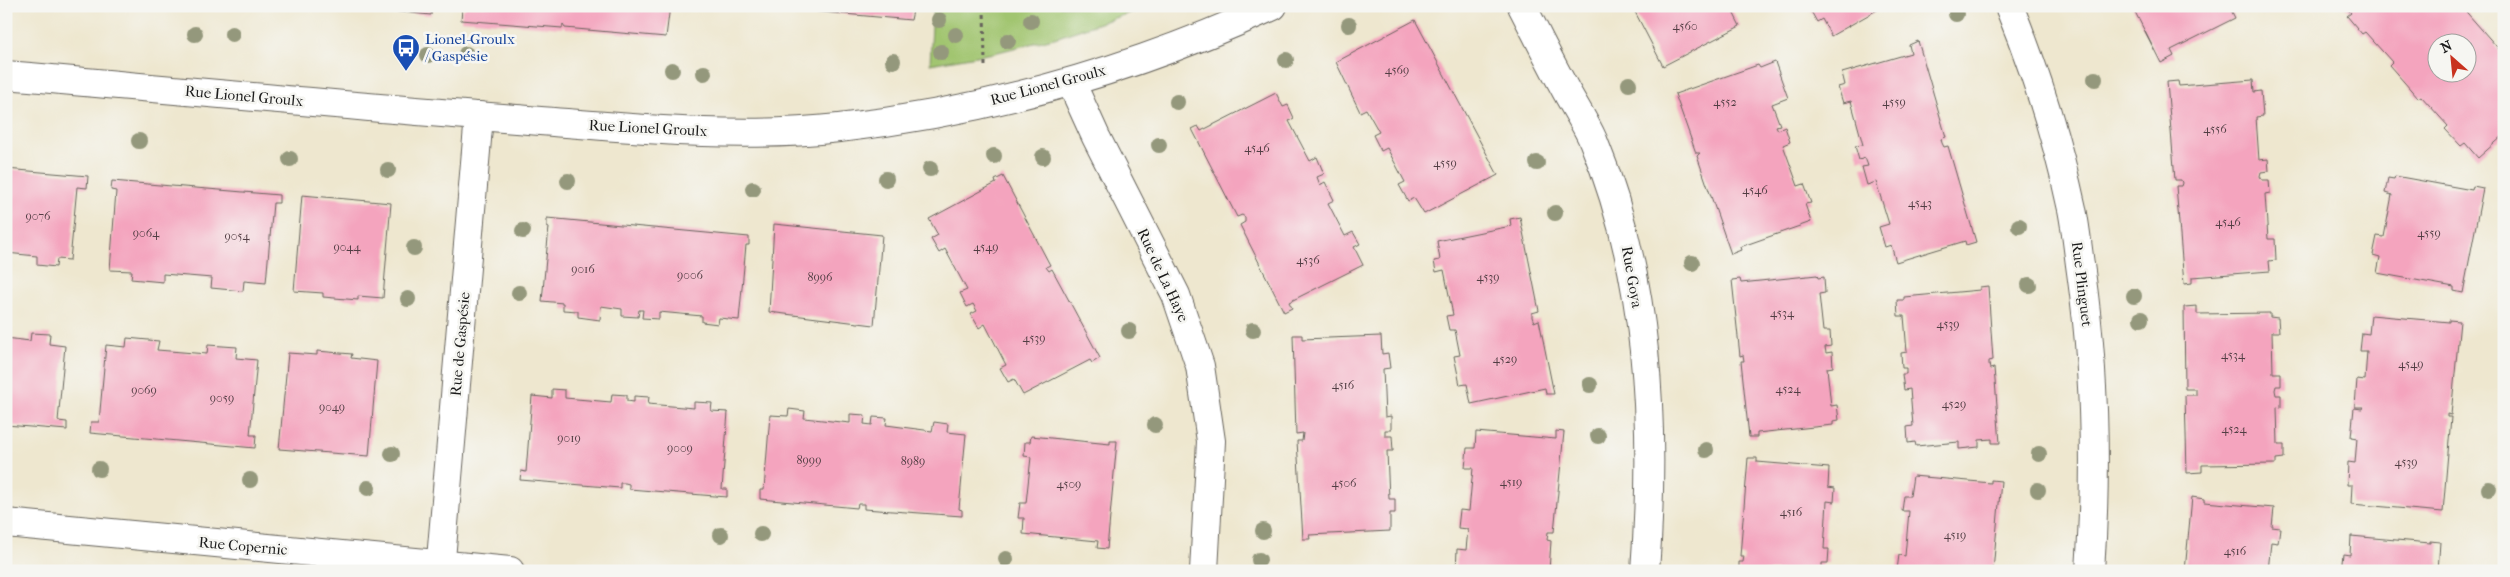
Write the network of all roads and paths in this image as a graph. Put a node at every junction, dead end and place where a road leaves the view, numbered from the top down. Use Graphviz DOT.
graph roads {
  1 [pos="984,6"];
  2 [pos="1273,6"];
  3 [pos="1522,6"];
  4 [pos="2009,6"];
  5 [pos="6,75"];
  6 [pos="1071,82"];
  7 [pos="985,102"];
  8 [pos="480,116"];
  9 [pos="6,523"];
  10 [pos="440,567"];
  11 [pos="510,571"];
  12 [pos="1204,571"];
  13 [pos="1645,571"];
  14 [pos="2090,571"];
  1 -- 7 [label="path"];
  2 -- 6 [label="street, Rue Lionel Groulx"];
  3 -- 13 [label="street, Rue Goya"];
  4 -- 14 [label="street, Rue Plinguet"];
  5 -- 8 [label="street, Rue Lionel Groulx"];
  6 -- 7 [label="street, Rue Lionel Groulx"];
  6 -- 12 [label="street, Rue de La Haye"];
  7 -- 8 [label="street, Rue Lionel Groulx"];
  8 -- 10 [label="street, Rue de Gaspésie"];
  9 -- 10 [label="street, Rue Copernic"];
  10 -- 11 [label="street, Rue Copernic"];
}
